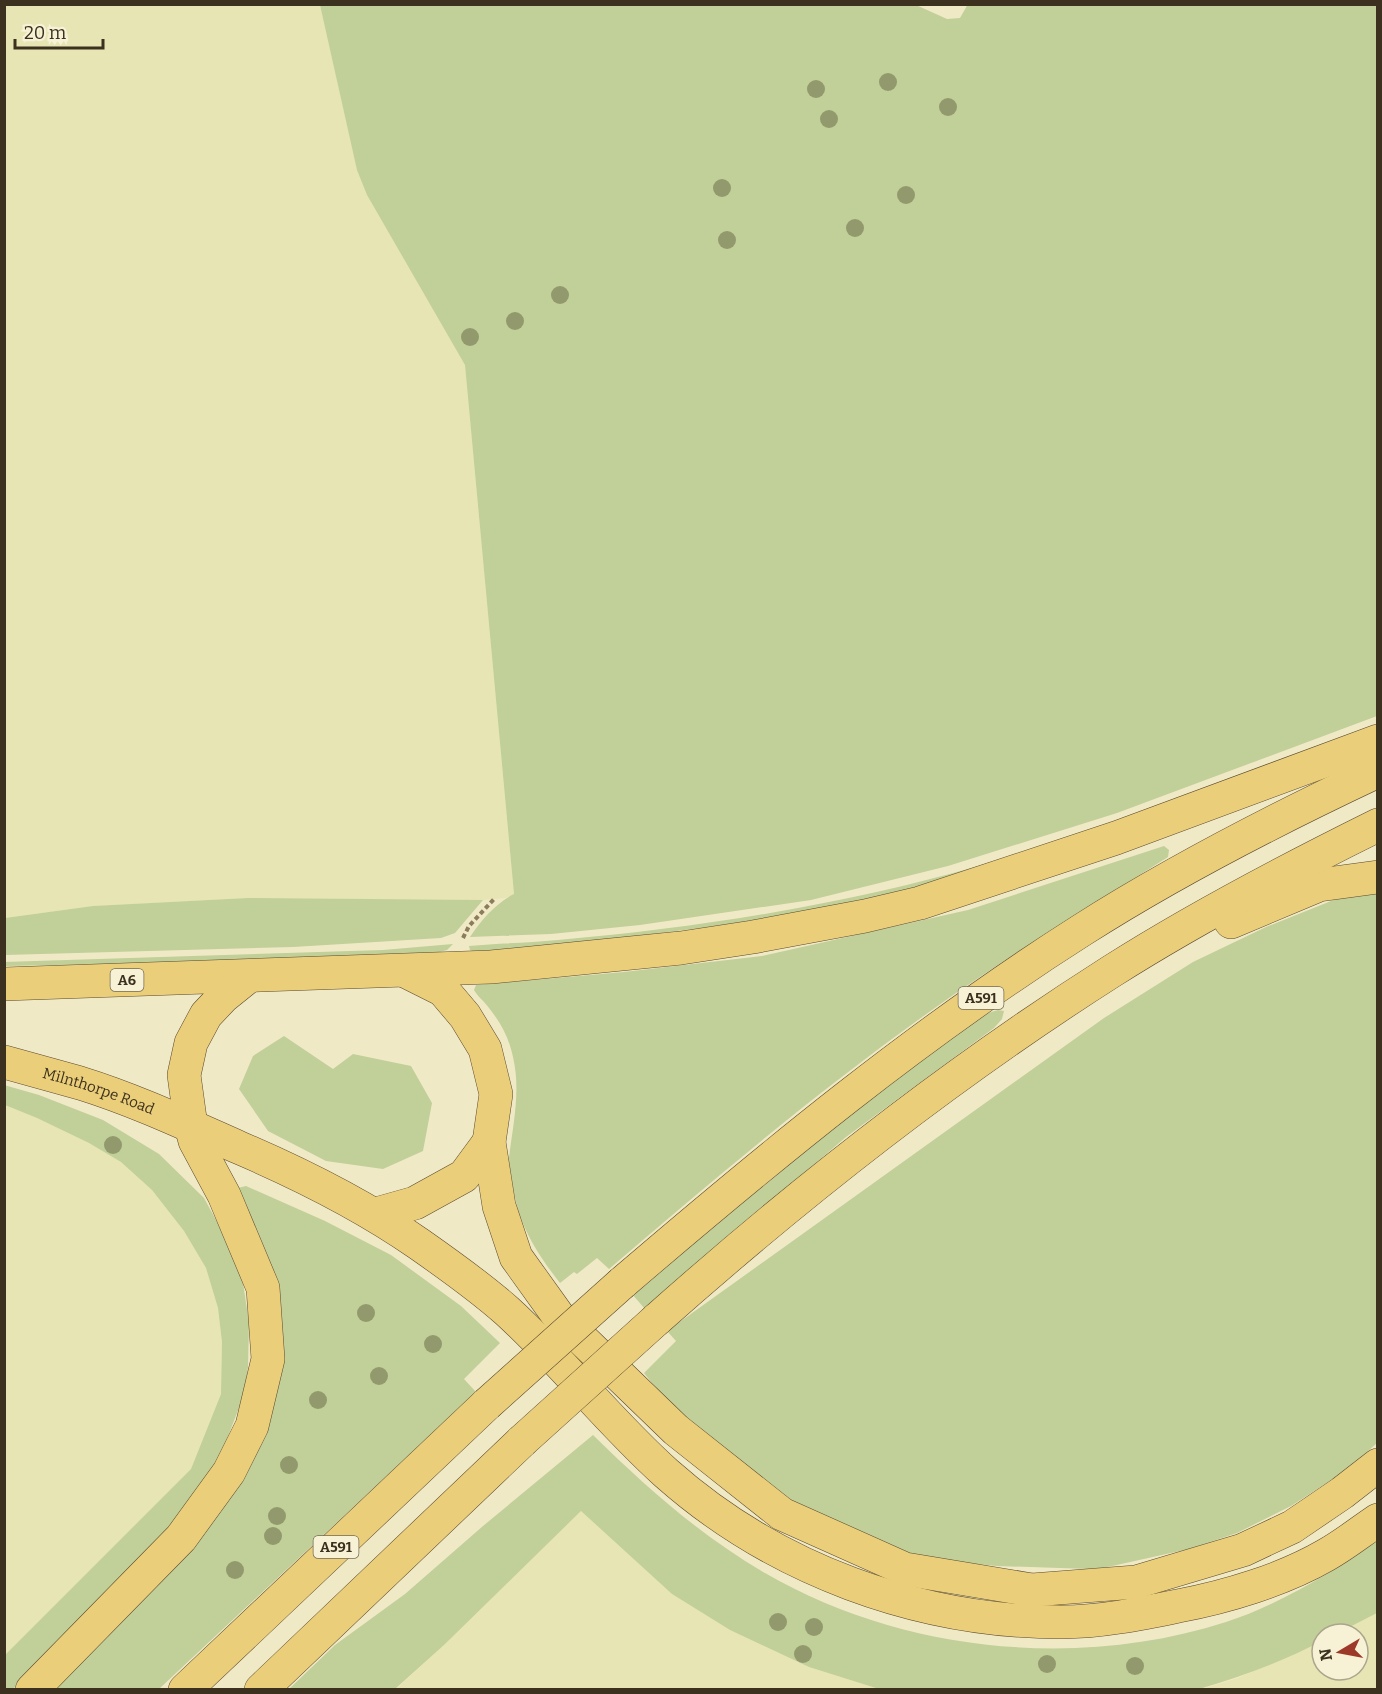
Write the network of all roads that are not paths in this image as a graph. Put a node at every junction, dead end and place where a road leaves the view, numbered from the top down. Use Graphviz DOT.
graph roads {
  1 [pos="1377,741"];
  2 [pos="1377,771"];
  3 [pos="1377,825"];
  4 [pos="1377,877"];
  5 [pos="404,970"];
  6 [pos="1112,970"];
  7 [pos="249,976"];
  8 [pos="4,984"];
  9 [pos="4,1062"];
  10 [pos="191,1126"];
  11 [pos="489,1142"];
  12 [pos="376,1214"];
  13 [pos="1377,1466"];
  14 [pos="1377,1520"];
  15 [pos="32,1689"];
  16 [pos="185,1689"];
  17 [pos="261,1689"];
  1 -- 5 [label="highway"];
  2 -- 16 [label="highway, A591, bridge"];
  3 -- 6 [label="highway"];
  4 -- 6 [label="highway"];
  5 -- 7 [label="highway"];
  5 -- 11 [label="highway"];
  6 -- 17 [label="highway, bridge"];
  7 -- 8 [label="highway, A6"];
  7 -- 10 [label="highway"];
  9 -- 10 [label="highway, Milnthorpe Road"];
  10 -- 12 [label="highway, Milnthorpe Road"];
  10 -- 15 [label="highway"];
  11 -- 12 [label="highway"];
  11 -- 13 [label="highway"];
  12 -- 14 [label="highway, Milnthorpe Road"];
}
